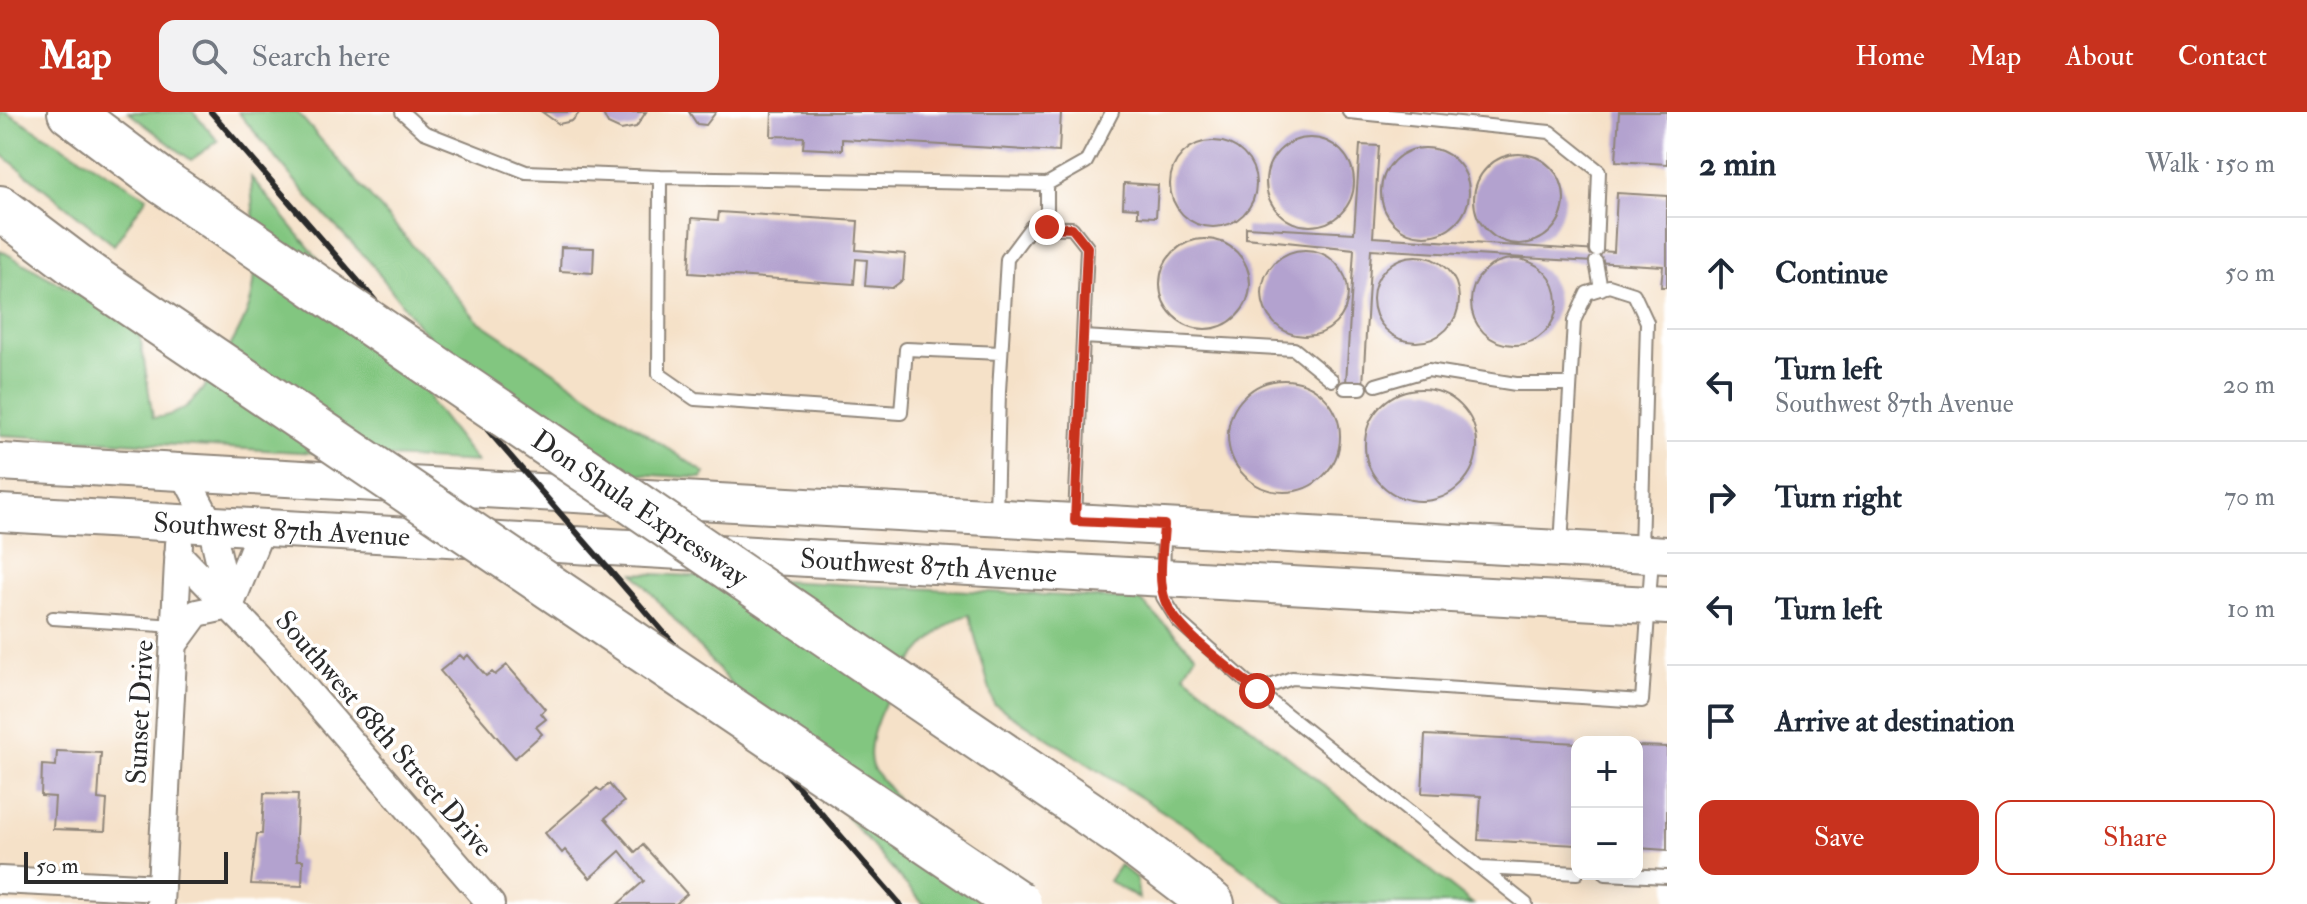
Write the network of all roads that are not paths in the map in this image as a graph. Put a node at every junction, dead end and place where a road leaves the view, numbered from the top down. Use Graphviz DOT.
graph roads {
  1 [pos="70,112"];
  2 [pos="402,112"];
  3 [pos="1112,112"];
  4 [pos="1349,112"];
  5 [pos="660,177"];
  6 [pos="1047,184"];
  7 [pos="0,208"];
  8 [pos="1047,227"];
  9 [pos="1601,289"];
  10 [pos="1083,337"];
  11 [pos="1001,353"];
  12 [pos="1332,380"];
  13 [pos="1570,384"];
  14 [pos="1376,385"];
  15 [pos="1345,388"];
  16 [pos="1361,388"];
  17 [pos="0,462"];
  18 [pos="183,472"];
  19 [pos="0,513"];
  20 [pos="996,516"];
  21 [pos="1075,521"];
  22 [pos="1164,525"];
  23 [pos="262,527"];
  24 [pos="190,534"];
  25 [pos="1561,549"];
  26 [pos="1653,555"];
  27 [pos="993,568"];
  28 [pos="1162,577"];
  29 [pos="1658,605"];
  30 [pos="230,606"];
  31 [pos="53,618"];
  32 [pos="176,634"];
  33 [pos="1257,691"];
  34 [pos="1481,868"];
  35 [pos="1571,873"];
  36 [pos="1643,876"];
  37 [pos="1667,877"];
  38 [pos="0,880"];
  39 [pos="161,896"];
  40 [pos="491,904"];
  41 [pos="1019,904"];
  42 [pos="1212,904"];
  43 [pos="1526,904"];
  1 -- 42 [label="highway, Don Shula Expressway, bridge"];
  2 -- 5 [label="lane"];
  3 -- 6 [label="lane"];
  4 -- 9 [label="lane"];
  5 -- 6 [label="lane"];
  5 -- 11 [label="lane"];
  6 -- 8 [label="lane"];
  7 -- 41 [label="highway, bridge"];
  8 -- 10 [label="lane"];
  8 -- 11 [label="lane"];
  9 -- 13 [label="lane"];
  9 -- 26 [label="lane"];
  10 -- 12 [label="lane"];
  10 -- 21 [label="lane"];
  11 -- 20 [label="lane"];
  13 -- 14 [label="lane"];
  13 -- 25 [label="lane"];
  15 -- 16 [label="lane"];
  17 -- 18 [label="main road, Southwest 87th Avenue"];
  18 -- 20 [label="main road, Southwest 87th Avenue"];
  18 -- 24 [label="main road"];
  19 -- 24 [label="main road, Southwest 87th Avenue"];
  20 -- 21 [label="main road, Southwest 87th Avenue"];
  20 -- 27 [label="main road"];
  21 -- 22 [label="main road, Southwest 87th Avenue"];
  22 -- 25 [label="main road, Southwest 87th Avenue"];
  22 -- 28 [label="lane"];
  23 -- 24 [label="main road, Southwest 87th Avenue"];
  23 -- 27 [label="main road, Southwest 87th Avenue"];
  23 -- 30 [label="street"];
  24 -- 30 [label="street, Southwest 68th Street Drive"];
  24 -- 30 [label="street, Southwest 68th Street Drive"];
  24 -- 32 [label="street, Sunset Drive"];
  25 -- 26 [label="main road, Southwest 87th Avenue"];
  26 -- 29 [label="lane"];
  27 -- 28 [label="main road, Southwest 87th Avenue"];
  28 -- 29 [label="main road, Southwest 87th Avenue"];
  28 -- 33 [label="lane"];
  29 -- 33 [label="lane"];
  30 -- 32 [label="street"];
  30 -- 40 [label="street, Southwest 68th Street Drive"];
  31 -- 32 [label="lane"];
  32 -- 39 [label="street, Sunset Drive"];
  33 -- 34 [label="lane"];
  34 -- 35 [label="lane"];
  34 -- 43 [label="lane"];
  36 -- 37 [label="lane"];
  38 -- 39 [label="street"];
}
